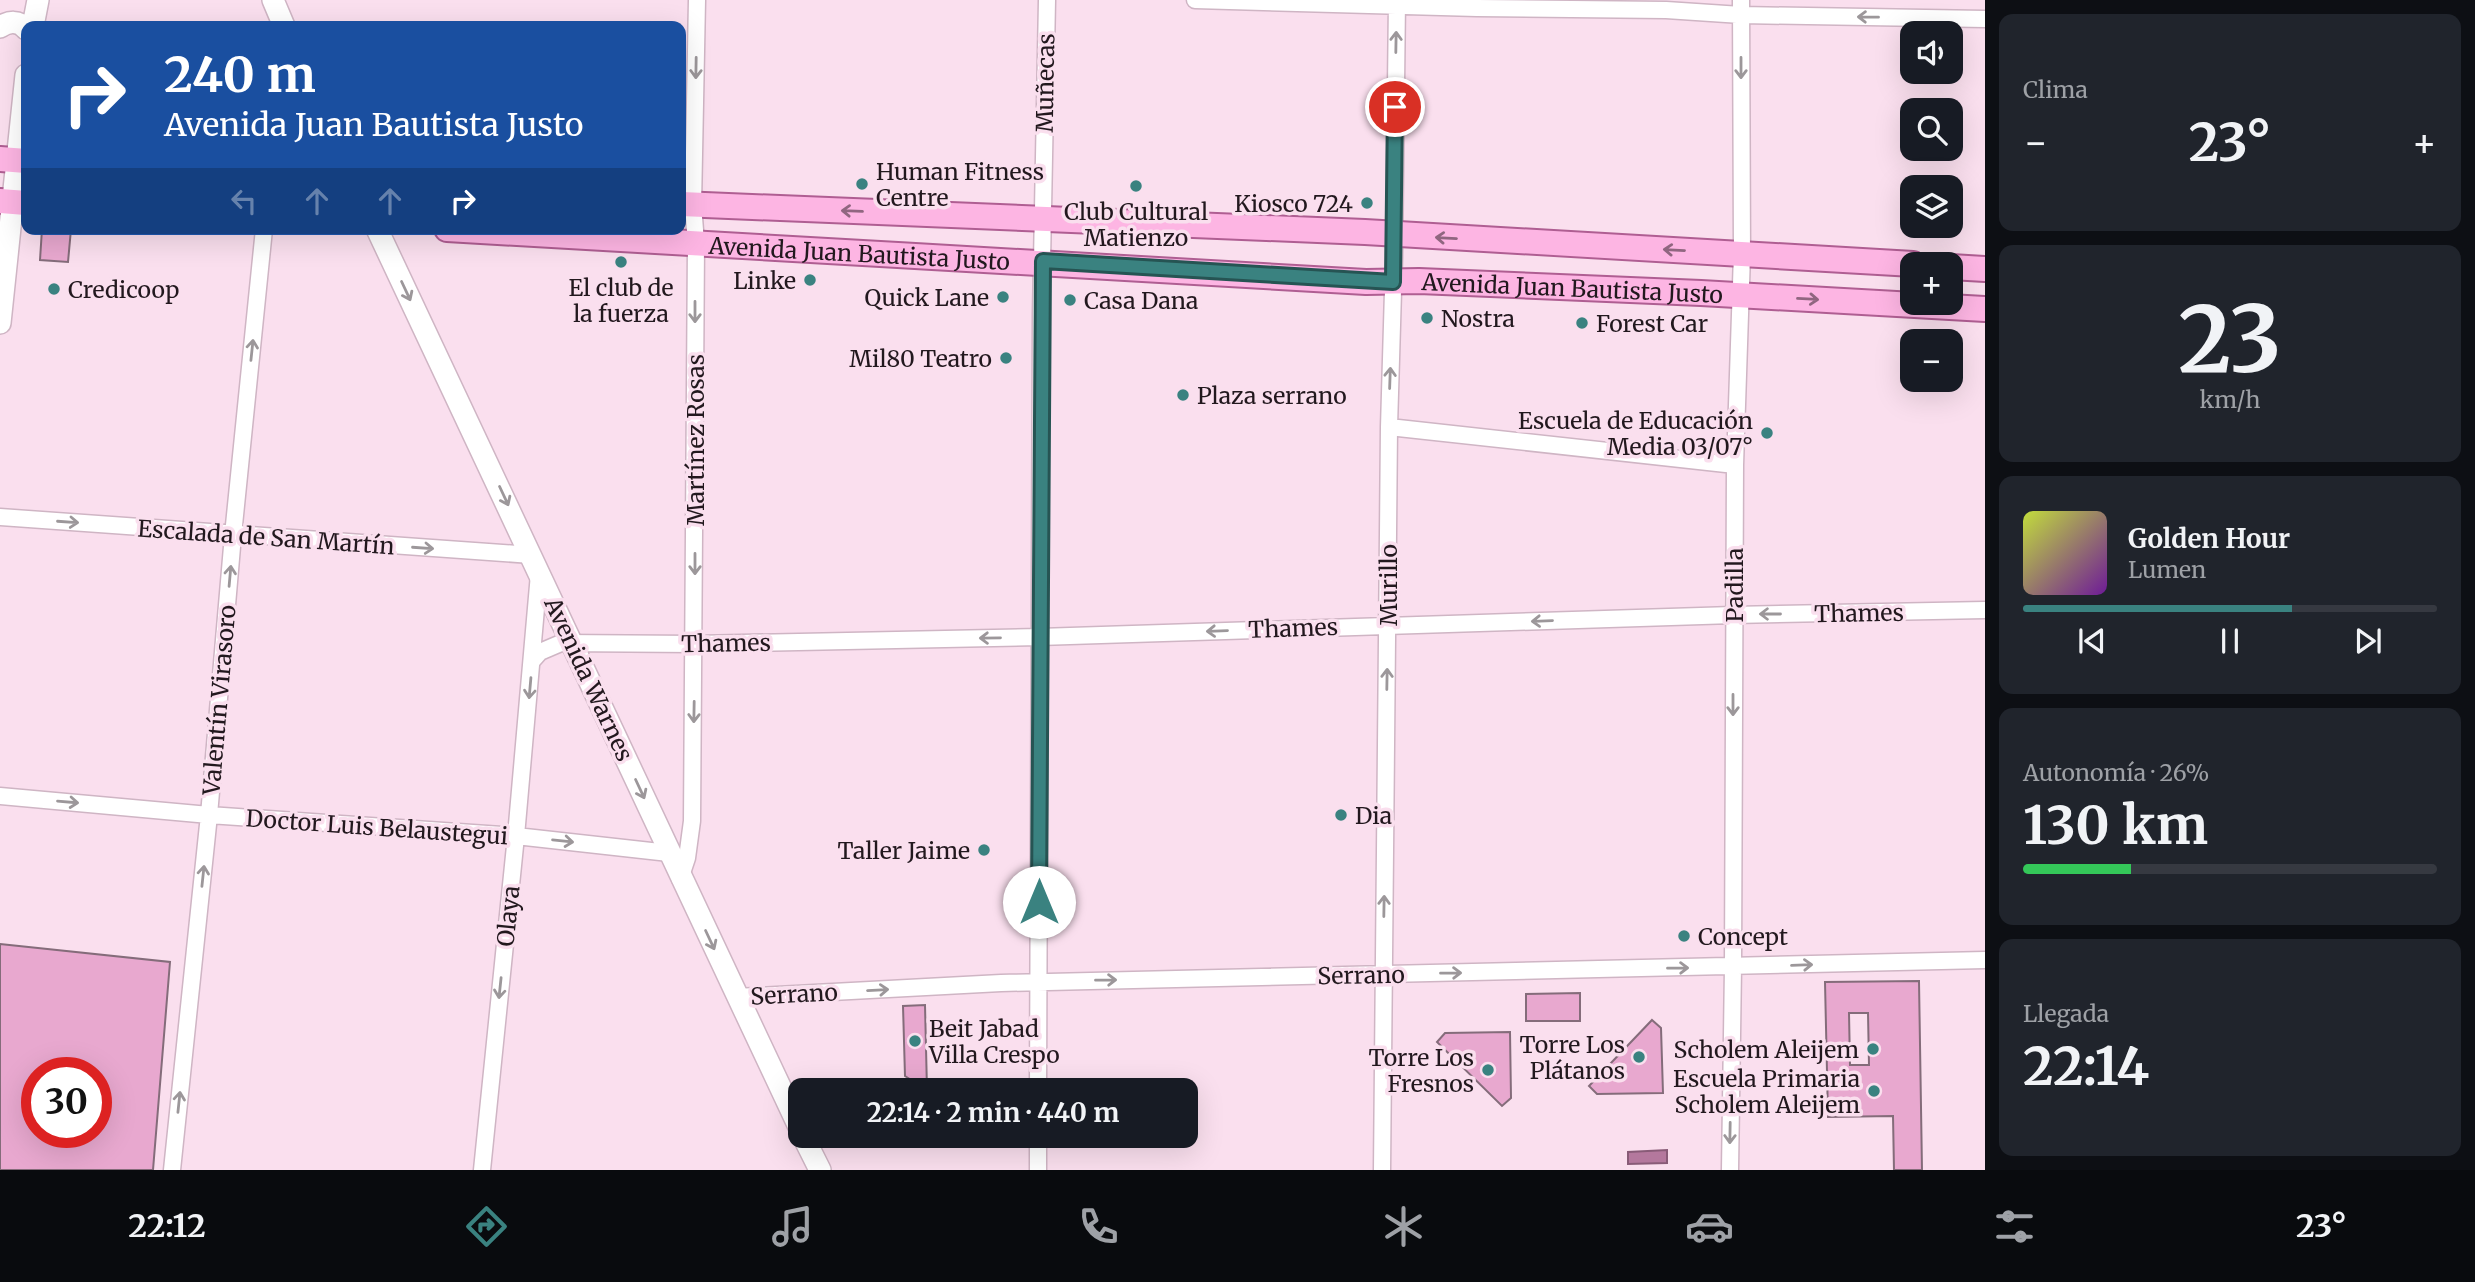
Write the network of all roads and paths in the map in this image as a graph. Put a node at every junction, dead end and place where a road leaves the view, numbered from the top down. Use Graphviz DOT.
graph roads {
  1 [pos="38,0"];
  2 [pos="273,0"];
  3 [pos="697,0"];
  4 [pos="1046,0"];
  5 [pos="1195,0"];
  6 [pos="1397,3"];
  7 [pos="1741,8"];
  8 [pos="1985,19"];
  9 [pos="34,21"];
  10 [pos="282,21"];
  11 [pos="21,26"];
  12 [pos="0,27"];
  13 [pos="21,110"];
  14 [pos="14,160"];
  15 [pos="13,202"];
  16 [pos="687,205"];
  17 [pos="1042,218"];
  18 [pos="1393,234"];
  19 [pos="263,235"];
  20 [pos="380,235"];
  21 [pos="554,235"];
  22 [pos="696,243"];
  23 [pos="1742,254"];
  24 [pos="1043,261"];
  25 [pos="1900,263"];
  26 [pos="1963,268"];
  27 [pos="1985,269"];
  28 [pos="1393,282"];
  29 [pos="1740,295"];
  30 [pos="1985,309"];
  31 [pos="0,323"];
  32 [pos="1389,427"];
  33 [pos="1735,465"];
  34 [pos="0,517"];
  35 [pos="233,535"];
  36 [pos="535,563"];
  37 [pos="1985,610"];
  38 [pos="1733,615"];
  39 [pos="1388,625"];
  40 [pos="1039,637"];
  41 [pos="572,643"];
  42 [pos="600,643"];
  43 [pos="695,643"];
  44 [pos="532,661"];
  45 [pos="583,666"];
  46 [pos="0,796"];
  47 [pos="209,815"];
  48 [pos="516,836"];
  49 [pos="669,853"];
  50 [pos="680,878"];
  51 [pos="1985,960"];
  52 [pos="1733,967"];
  53 [pos="1382,974"];
  54 [pos="1039,982"];
  55 [pos="737,997"];
  56 [pos="1038,1078"];
  57 [pos="788,1104"];
  58 [pos="809,1148"];
  59 [pos="1038,1148"];
  60 [pos="172,1170"];
  61 [pos="482,1170"];
  62 [pos="820,1170"];
  63 [pos="1038,1170"];
  64 [pos="1382,1170"];
  65 [pos="1730,1170"];
  1 -- 9 [label="main road"];
  2 -- 10 [label="main road"];
  3 -- 16 [label="street, Martínez Rosas, one-way"];
  4 -- 17 [label="street, Muñecas"];
  5 -- 6 [label="street"];
  6 -- 7 [label="street"];
  18 -- 6 [label="street, Murillo, one-way"];
  8 -- 7 [label="street, one-way"];
  7 -- 23 [label="street, Padilla, one-way"];
  11 -- 12 [label="main road"];
  13 -- 14 [label="main road"];
  14 -- 15 [label="main road"];
  15 -- 31 [label="main road"];
  17 -- 16 [label="main road, Avenida Juan Bautista Justo, one-way"];
  16 -- 22 [label="street, Martínez Rosas"];
  17 -- 18 [label="main road, Avenida Juan Bautista Justo"];
  17 -- 24 [label="street, Muñecas"];
  23 -- 18 [label="main road, Avenida Juan Bautista Justo, one-way"];
  18 -- 28 [label="street, Murillo"];
  35 -- 19 [label="street, Valentín Virasoro, one-way"];
  20 -- 36 [label="main road, Avenida Warnes, one-way"];
  21 -- 22 [label="main road, Avenida Juan Bautista Justo"];
  22 -- 24 [label="main road, Avenida Juan Bautista Justo"];
  22 -- 43 [label="street, Martínez Rosas, one-way"];
  23 -- 25 [label="main road, Avenida Juan Bautista Justo"];
  23 -- 29 [label="street, Padilla"];
  24 -- 28 [label="main road, Avenida Juan Bautista Justo"];
  24 -- 40 [label="street, Muñecas"];
  26 -- 27 [label="main road"];
  28 -- 29 [label="main road, Avenida Juan Bautista Justo"];
  32 -- 28 [label="street, Murillo, one-way"];
  29 -- 30 [label="main road, Avenida Juan Bautista Justo, one-way"];
  29 -- 33 [label="street, Padilla"];
  32 -- 33 [label="street"];
  32 -- 39 [label="street, Murillo"];
  33 -- 38 [label="street, Padilla"];
  34 -- 35 [label="street, Escalada de San Martín, one-way"];
  35 -- 36 [label="street, Escalada de San Martín, one-way"];
  47 -- 35 [label="street, Valentín Virasoro, one-way"];
  36 -- 41 [label="main road, Avenida Warnes"];
  36 -- 44 [label="street, Olaya"];
  37 -- 38 [label="street, Thames, one-way"];
  38 -- 39 [label="street, Thames, one-way"];
  38 -- 52 [label="street, Padilla, one-way"];
  39 -- 40 [label="street, Thames, one-way"];
  53 -- 39 [label="street, Murillo, one-way"];
  40 -- 43 [label="street, Thames, one-way"];
  40 -- 54 [label="street, Muñecas"];
  41 -- 42 [label="street, Thames"];
  41 -- 44 [label="street"];
  41 -- 45 [label="main road, Avenida Warnes"];
  42 -- 43 [label="street, Thames"];
  42 -- 45 [label="street"];
  43 -- 50 [label="street, Martínez Rosas, one-way"];
  44 -- 48 [label="street, Olaya, one-way"];
  45 -- 49 [label="main road, Avenida Warnes, one-way"];
  46 -- 47 [label="street, Doctor Luis Belaustegui, one-way"];
  47 -- 48 [label="street, Doctor Luis Belaustegui"];
  60 -- 47 [label="street, Valentín Virasoro, one-way"];
  48 -- 49 [label="street, Doctor Luis Belaustegui, one-way"];
  48 -- 61 [label="street, Olaya, one-way"];
  49 -- 50 [label="main road, Avenida Warnes"];
  50 -- 55 [label="main road, Avenida Warnes, one-way"];
  52 -- 51 [label="street, Serrano, one-way"];
  53 -- 52 [label="street, Serrano, one-way"];
  52 -- 65 [label="street, Padilla, one-way"];
  54 -- 53 [label="street, Serrano, one-way"];
  53 -- 64 [label="street, Murillo"];
  55 -- 54 [label="street, Serrano, one-way"];
  54 -- 56 [label="street, Muñecas"];
  55 -- 57 [label="main road, Avenida Warnes"];
  58 -- 62 [label="main road"];
  59 -- 63 [label="street"];
}
